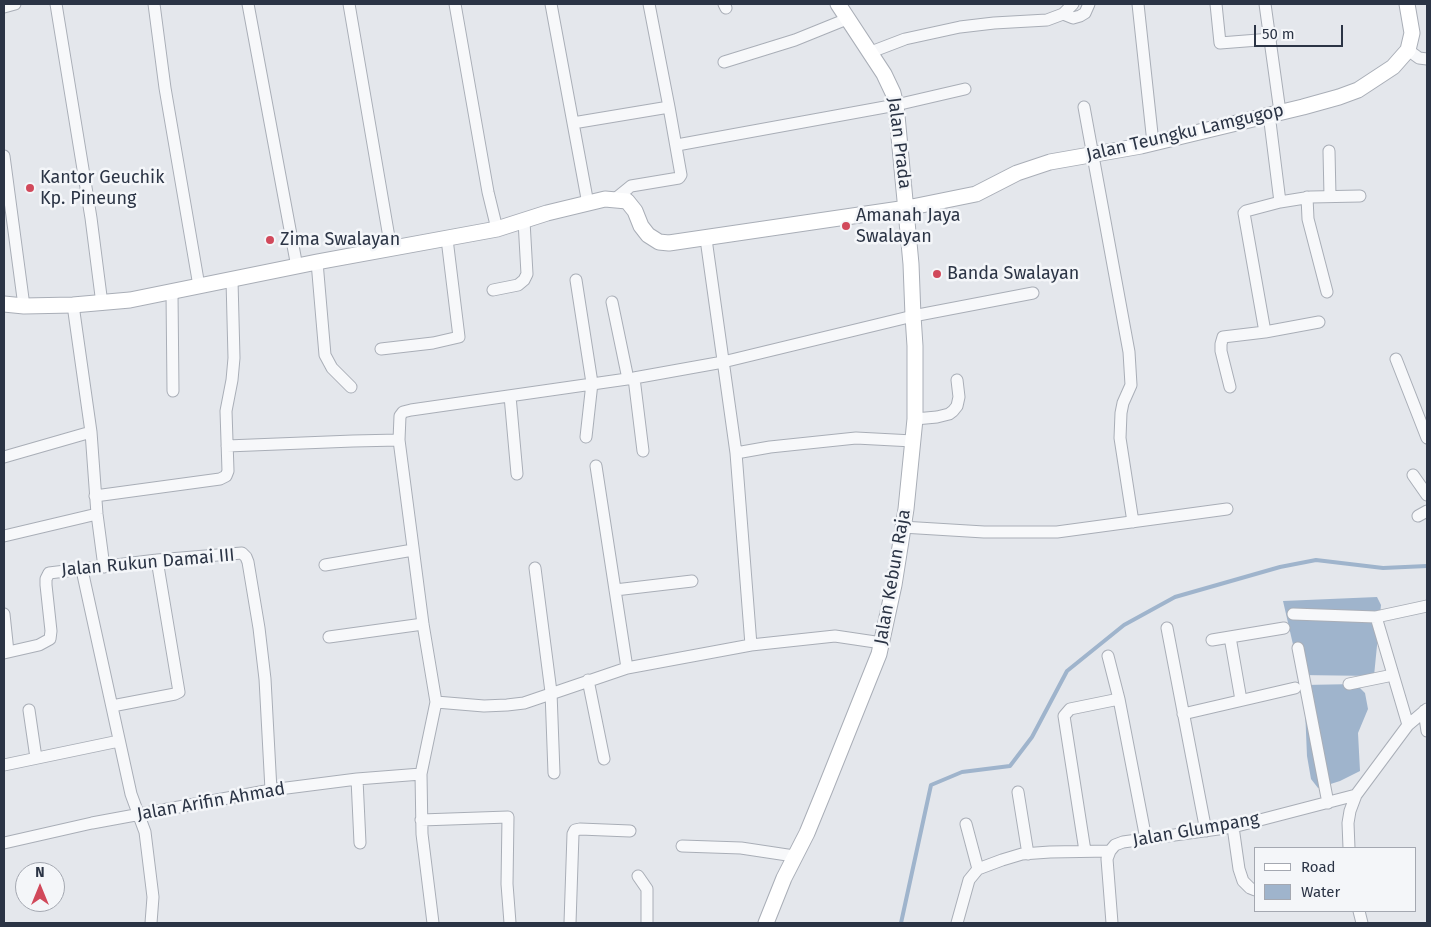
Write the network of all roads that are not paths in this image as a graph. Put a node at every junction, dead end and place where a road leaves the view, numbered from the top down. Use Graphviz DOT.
graph roads {
  1 [pos="15,4"];
  2 [pos="56,4"];
  3 [pos="154,4"];
  4 [pos="248,4"];
  5 [pos="349,4"];
  6 [pos="455,4"];
  7 [pos="551,4"];
  8 [pos="649,4"];
  9 [pos="838,4"];
  10 [pos="1074,4"];
  11 [pos="1089,4"];
  12 [pos="1138,4"];
  13 [pos="1216,4"];
  14 [pos="1265,4"];
  15 [pos="1407,4"];
  16 [pos="4,7"];
  17 [pos="1063,14"];
  18 [pos="847,19"];
  19 [pos="1271,39"];
  20 [pos="1408,50"];
  21 [pos="871,52"];
  22 [pos="1427,60"];
  23 [pos="724,62"];
  24 [pos="965,89"];
  25 [pos="896,105"];
  26 [pos="669,107"];
  27 [pos="1084,107"];
  28 [pos="1274,113"];
  29 [pos="572,123"];
  30 [pos="1153,143"];
  31 [pos="677,145"];
  32 [pos="1329,151"];
  33 [pos="1094,155"];
  34 [pos="4,156"];
  35 [pos="1330,196"];
  36 [pos="1360,196"];
  37 [pos="1307,197"];
  38 [pos="615,199"];
  39 [pos="1280,202"];
  40 [pos="588,204"];
  41 [pos="907,208"];
  42 [pos="524,221"];
  43 [pos="497,229"];
  44 [pos="446,239"];
  45 [pos="706,239"];
  46 [pos="391,249"];
  47 [pos="317,262"];
  48 [pos="298,266"];
  49 [pos="232,280"];
  50 [pos="576,280"];
  51 [pos="198,286"];
  52 [pos="493,290"];
  53 [pos="1327,292"];
  54 [pos="172,293"];
  55 [pos="1033,293"];
  56 [pos="612,302"];
  57 [pos="4,304"];
  58 [pos="102,304"];
  59 [pos="73,305"];
  60 [pos="24,306"];
  61 [pos="912,316"];
  62 [pos="1320,322"];
  63 [pos="1265,332"];
  64 [pos="381,348"];
  65 [pos="1396,359"];
  66 [pos="723,362"];
  67 [pos="631,378"];
  68 [pos="957,380"];
  69 [pos="592,383"];
  70 [pos="351,387"];
  71 [pos="1230,387"];
  72 [pos="174,392"];
  73 [pos="510,396"];
  74 [pos="915,419"];
  75 [pos="91,432"];
  76 [pos="586,437"];
  77 [pos="1427,438"];
  78 [pos="398,440"];
  79 [pos="912,441"];
  80 [pos="227,446"];
  81 [pos="643,451"];
  82 [pos="736,453"];
  83 [pos="4,456"];
  84 [pos="596,466"];
  85 [pos="517,474"];
  86 [pos="1414,475"];
  87 [pos="1427,495"];
  88 [pos="96,496"];
  89 [pos="1228,509"];
  90 [pos="97,514"];
  91 [pos="1133,522"];
  92 [pos="902,527"];
  93 [pos="4,536"];
  94 [pos="413,550"];
  95 [pos="157,560"];
  96 [pos="324,564"];
  97 [pos="104,567"];
  98 [pos="535,568"];
  99 [pos="82,570"];
  100 [pos="692,581"];
  101 [pos="615,590"];
  102 [pos="1427,606"];
  103 [pos="4,614"];
  104 [pos="1293,614"];
  105 [pos="1376,617"];
  106 [pos="423,624"];
  107 [pos="1167,628"];
  108 [pos="1284,628"];
  109 [pos="329,637"];
  110 [pos="1230,637"];
  111 [pos="1212,640"];
  112 [pos="882,643"];
  113 [pos="751,645"];
  114 [pos="1298,648"];
  115 [pos="6,652"];
  116 [pos="1108,656"];
  117 [pos="627,668"];
  118 [pos="1392,675"];
  119 [pos="588,680"];
  120 [pos="1349,684"];
  121 [pos="1295,688"];
  122 [pos="551,692"];
  123 [pos="1119,699"];
  124 [pos="1241,700"];
  125 [pos="436,702"];
  126 [pos="112,706"];
  127 [pos="29,710"];
  128 [pos="1426,710"];
  129 [pos="1183,714"];
  130 [pos="1408,725"];
  131 [pos="1427,731"];
  132 [pos="119,741"];
  133 [pos="36,758"];
  134 [pos="604,759"];
  135 [pos="4,765"];
  136 [pos="554,773"];
  137 [pos="421,774"];
  138 [pos="358,779"];
  139 [pos="271,790"];
  140 [pos="1018,792"];
  141 [pos="1356,796"];
  142 [pos="1328,803"];
  143 [pos="140,814"];
  144 [pos="421,820"];
  145 [pos="966,824"];
  146 [pos="1233,827"];
  147 [pos="630,831"];
  148 [pos="1206,831"];
  149 [pos="1146,839"];
  150 [pos="4,843"];
  151 [pos="360,843"];
  152 [pos="682,846"];
  153 [pos="1349,847"];
  154 [pos="1086,851"];
  155 [pos="1110,851"];
  156 [pos="1028,854"];
  157 [pos="794,856"];
  158 [pos="978,869"];
  159 [pos="638,876"];
  160 [pos="1254,890"];
  161 [pos="152,923"];
  162 [pos="432,923"];
  163 [pos="510,923"];
  164 [pos="570,923"];
  165 [pos="646,923"];
  166 [pos="766,923"];
  167 [pos="956,923"];
  168 [pos="1112,923"];
  1 -- 16 [label="street"];
  2 -- 58 [label="street"];
  3 -- 51 [label="street"];
  4 -- 48 [label="street"];
  5 -- 46 [label="street"];
  6 -- 43 [label="street"];
  7 -- 29 [label="street"];
  8 -- 26 [label="street"];
  9 -- 18 [label="street, Jalan Prada"];
  10 -- 17 [label="street"];
  11 -- 17 [label="street"];
  12 -- 30 [label="street"];
  13 -- 19 [label="street"];
  14 -- 19 [label="street"];
  15 -- 20 [label="street"];
  17 -- 21 [label="street"];
  18 -- 21 [label="street, Jalan Prada"];
  18 -- 23 [label="street"];
  19 -- 28 [label="street"];
  20 -- 22 [label="street"];
  20 -- 28 [label="street, Jalan Teungku Lamgugop"];
  21 -- 25 [label="street, Jalan Prada"];
  24 -- 25 [label="street"];
  25 -- 31 [label="street"];
  25 -- 41 [label="street, Jalan Prada"];
  26 -- 29 [label="street"];
  26 -- 31 [label="street"];
  27 -- 33 [label="street"];
  28 -- 30 [label="street, Jalan Teungku Lamgugop"];
  28 -- 39 [label="street"];
  29 -- 40 [label="street"];
  30 -- 33 [label="street, Jalan Teungku Lamgugop"];
  31 -- 38 [label="street"];
  32 -- 35 [label="street"];
  33 -- 41 [label="street, Jalan Teungku Lamgugop"];
  33 -- 91 [label="street"];
  34 -- 60 [label="street"];
  35 -- 36 [label="street"];
  35 -- 37 [label="street"];
  37 -- 39 [label="street"];
  37 -- 53 [label="street"];
  38 -- 40 [label="street"];
  38 -- 45 [label="street, Jalan Teungku Lamgugop"];
  39 -- 63 [label="street"];
  40 -- 42 [label="street"];
  41 -- 45 [label="street, Jalan Teungku Lamgugop"];
  41 -- 61 [label="street, Jalan Kebun Raja"];
  42 -- 43 [label="street"];
  42 -- 52 [label="street"];
  43 -- 44 [label="street"];
  44 -- 46 [label="street"];
  44 -- 64 [label="street"];
  45 -- 66 [label="street"];
  46 -- 47 [label="street"];
  47 -- 48 [label="street"];
  47 -- 70 [label="street"];
  48 -- 49 [label="street"];
  49 -- 51 [label="street"];
  49 -- 80 [label="street"];
  50 -- 69 [label="street"];
  51 -- 54 [label="street"];
  54 -- 58 [label="street"];
  54 -- 72 [label="street"];
  55 -- 61 [label="street"];
  56 -- 67 [label="street"];
  57 -- 60 [label="street"];
  58 -- 59 [label="street"];
  59 -- 60 [label="street"];
  59 -- 75 [label="street"];
  61 -- 66 [label="street"];
  61 -- 74 [label="street, Jalan Kebun Raja"];
  62 -- 63 [label="street"];
  63 -- 71 [label="street"];
  65 -- 77 [label="street"];
  66 -- 67 [label="street"];
  66 -- 82 [label="street"];
  67 -- 69 [label="street"];
  67 -- 81 [label="street"];
  68 -- 74 [label="street"];
  69 -- 73 [label="street"];
  69 -- 76 [label="street"];
  73 -- 78 [label="street"];
  73 -- 85 [label="street"];
  74 -- 79 [label="street, Jalan Kebun Raja"];
  75 -- 83 [label="street"];
  75 -- 88 [label="street"];
  78 -- 80 [label="street"];
  78 -- 94 [label="street"];
  79 -- 82 [label="street"];
  79 -- 92 [label="street, Jalan Kebun Raja"];
  80 -- 88 [label="street"];
  82 -- 113 [label="street"];
  84 -- 101 [label="street"];
  86 -- 87 [label="street"];
  88 -- 90 [label="street"];
  89 -- 91 [label="street"];
  90 -- 93 [label="street"];
  90 -- 97 [label="street"];
  91 -- 92 [label="street"];
  92 -- 112 [label="street, Jalan Kebun Raja"];
  94 -- 96 [label="street"];
  94 -- 106 [label="street"];
  95 -- 97 [label="street, Jalan Rukun Damai III"];
  95 -- 126 [label="street"];
  95 -- 139 [label="street, Jalan Rukun Damai III"];
  97 -- 99 [label="street, Jalan Rukun Damai III"];
  98 -- 122 [label="street"];
  99 -- 115 [label="street, Jalan Rukun Damai III"];
  99 -- 126 [label="street"];
  100 -- 101 [label="street"];
  101 -- 117 [label="street"];
  102 -- 105 [label="street"];
  103 -- 115 [label="street"];
  104 -- 105 [label="street"];
  105 -- 118 [label="street"];
  106 -- 109 [label="street"];
  106 -- 125 [label="street"];
  107 -- 129 [label="street"];
  108 -- 110 [label="street"];
  110 -- 111 [label="street"];
  110 -- 124 [label="street"];
  112 -- 113 [label="street"];
  112 -- 157 [label="street, Jalan Kebun Raja"];
  113 -- 117 [label="street"];
  114 -- 142 [label="street"];
  116 -- 123 [label="street"];
  117 -- 119 [label="street"];
  118 -- 120 [label="street"];
  118 -- 130 [label="street"];
  119 -- 122 [label="street"];
  119 -- 134 [label="street"];
  121 -- 124 [label="street"];
  122 -- 125 [label="street"];
  122 -- 136 [label="street"];
  123 -- 149 [label="street"];
  123 -- 154 [label="street"];
  124 -- 129 [label="street"];
  125 -- 137 [label="street"];
  126 -- 132 [label="street"];
  127 -- 133 [label="street"];
  128 -- 130 [label="street"];
  128 -- 131 [label="street"];
  129 -- 148 [label="street"];
  130 -- 141 [label="street"];
  132 -- 133 [label="street"];
  132 -- 143 [label="street"];
  133 -- 135 [label="street"];
  137 -- 138 [label="street, Jalan Arifin Ahmad"];
  137 -- 144 [label="street"];
  138 -- 139 [label="street, Jalan Arifin Ahmad"];
  138 -- 151 [label="street"];
  139 -- 143 [label="street, Jalan Arifin Ahmad"];
  140 -- 156 [label="street"];
  141 -- 142 [label="street, Jalan Glumpang"];
  141 -- 153 [label="street"];
  142 -- 146 [label="street, Jalan Glumpang"];
  143 -- 150 [label="street, Jalan Arifin Ahmad"];
  143 -- 161 [label="street"];
  144 -- 162 [label="street"];
  144 -- 163 [label="street"];
  145 -- 158 [label="street"];
  146 -- 148 [label="street, Jalan Glumpang"];
  146 -- 160 [label="street"];
  147 -- 164 [label="street"];
  148 -- 149 [label="street, Jalan Glumpang"];
  149 -- 155 [label="street, Jalan Glumpang"];
  152 -- 157 [label="street"];
  154 -- 155 [label="street"];
  154 -- 156 [label="street"];
  155 -- 168 [label="street, Jalan Glumpang"];
  156 -- 158 [label="street"];
  157 -- 166 [label="street, Jalan Kebun Raja"];
  158 -- 167 [label="street"];
  159 -- 165 [label="street"];
}
